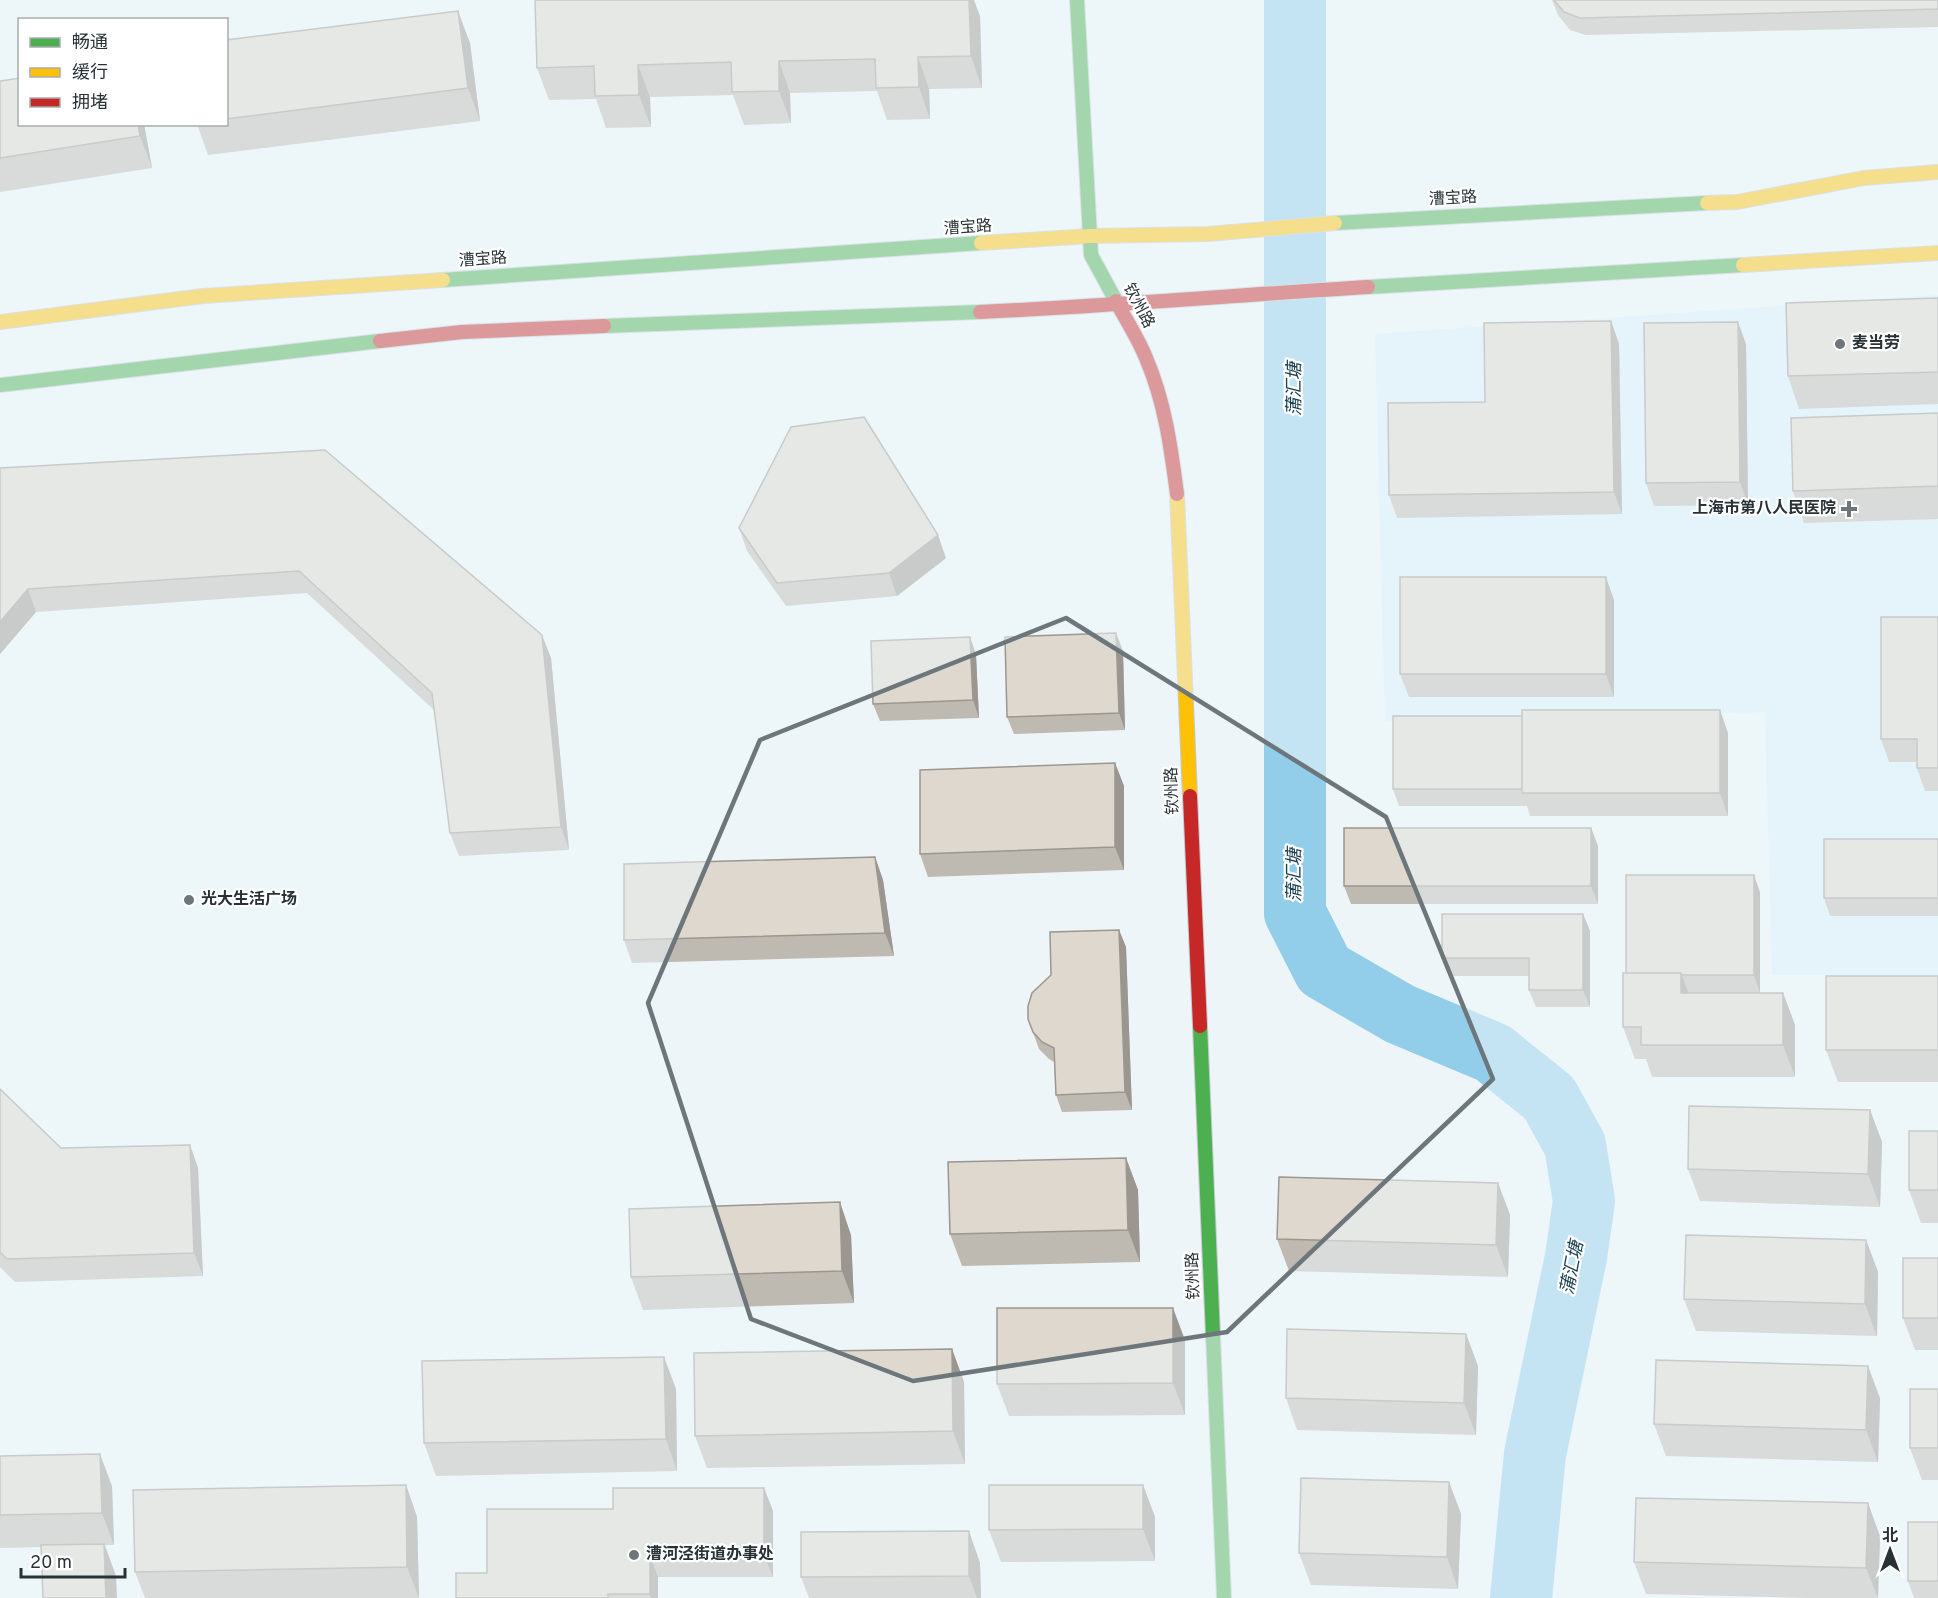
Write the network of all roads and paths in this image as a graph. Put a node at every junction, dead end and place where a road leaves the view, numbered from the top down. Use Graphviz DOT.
graph roads {
  1 [pos="1077,0"];
  2 [pos="1938,172"];
  3 [pos="1090,236"];
  4 [pos="1938,253"];
  5 [pos="1120,306"];
  6 [pos="0,322"];
  7 [pos="0,385"];
  8 [pos="1224,1598"];
  1 -- 3 [label="main road, 钦州路"];
  2 -- 3 [label="main road, 漕宝路"];
  3 -- 5 [label="main road, 钦州路"];
  3 -- 6 [label="main road, 漕宝路"];
  4 -- 5 [label="main road"];
  5 -- 7 [label="main road"];
  5 -- 8 [label="main road, 钦州路"];
}
